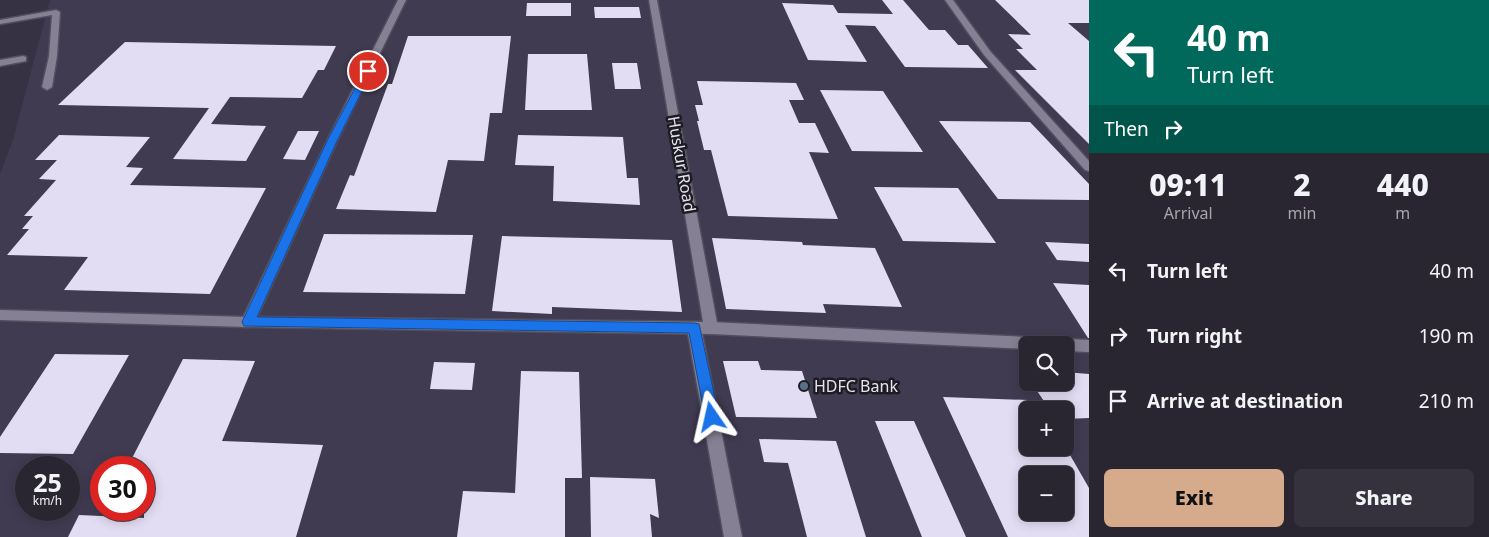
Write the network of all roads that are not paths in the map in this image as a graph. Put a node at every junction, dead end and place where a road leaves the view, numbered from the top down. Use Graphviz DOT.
graph roads {
  1 [pos="402,0"];
  2 [pos="653,0"];
  3 [pos="950,0"];
  4 [pos="0,22"];
  5 [pos="23,58"];
  6 [pos="0,63"];
  7 [pos="47,87"];
  8 [pos="1089,168"];
  9 [pos="0,315"];
  10 [pos="248,322"];
  11 [pos="694,328"];
  12 [pos="711,328"];
  13 [pos="1089,346"];
  14 [pos="733,537"];
  1 -- 10 [label="street"];
  2 -- 12 [label="street, Huskur Road"];
  3 -- 8 [label="street"];
  4 -- 7 [label="street"];
  5 -- 6 [label="street"];
  9 -- 10 [label="street"];
  10 -- 11 [label="street"];
  11 -- 12 [label="street"];
  11 -- 14 [label="street"];
  12 -- 13 [label="street"];
}
